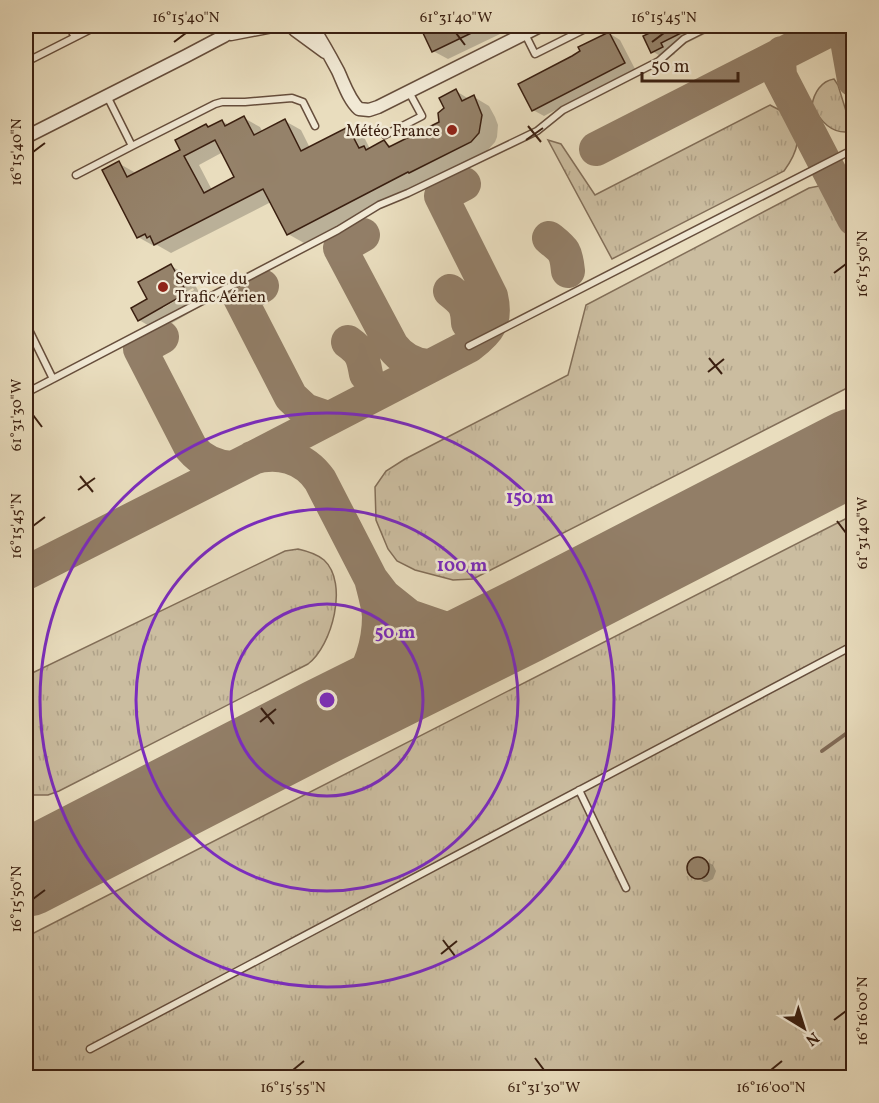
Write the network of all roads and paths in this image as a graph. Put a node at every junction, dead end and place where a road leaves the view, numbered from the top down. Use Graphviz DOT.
graph roads {
  1 [pos="69,26"];
  2 [pos="97,26"];
  3 [pos="239,26"];
  4 [pos="312,26"];
  5 [pos="540,26"];
  6 [pos="591,26"];
  7 [pos="710,26"];
  8 [pos="291,27"];
  9 [pos="525,33"];
  10 [pos="224,36"];
  11 [pos="75,37"];
  12 [pos="326,52"];
  13 [pos="26,62"];
  14 [pos="410,92"];
  15 [pos="107,96"];
  16 [pos="315,126"];
  17 [pos="385,135"];
  18 [pos="26,137"];
  19 [pos="132,146"];
  20 [pos="854,149"];
  21 [pos="76,175"];
  22 [pos="26,326"];
  23 [pos="469,346"];
  24 [pos="53,379"];
  25 [pos="26,393"];
  26 [pos="854,645"];
  27 [pos="579,790"];
  28 [pos="626,888"];
  29 [pos="90,1049"];
  1 -- 11 [label="lane"];
  2 -- 11 [label="lane"];
  3 -- 10 [label="street"];
  4 -- 12 [label="street"];
  5 -- 9 [label="street"];
  6 -- 9 [label="lane"];
  7 -- 24 [label="lane"];
  8 -- 10 [label="street"];
  8 -- 12 [label="street"];
  9 -- 14 [label="street"];
  10 -- 15 [label="street"];
  11 -- 13 [label="lane"];
  12 -- 14 [label="street"];
  14 -- 17 [label="lane"];
  15 -- 18 [label="street"];
  15 -- 19 [label="lane"];
  16 -- 19 [label="lane"];
  19 -- 21 [label="lane"];
  20 -- 23 [label="lane"];
  22 -- 24 [label="lane"];
  24 -- 25 [label="lane"];
  26 -- 27 [label="lane"];
  27 -- 28 [label="lane"];
  27 -- 29 [label="lane"];
}
